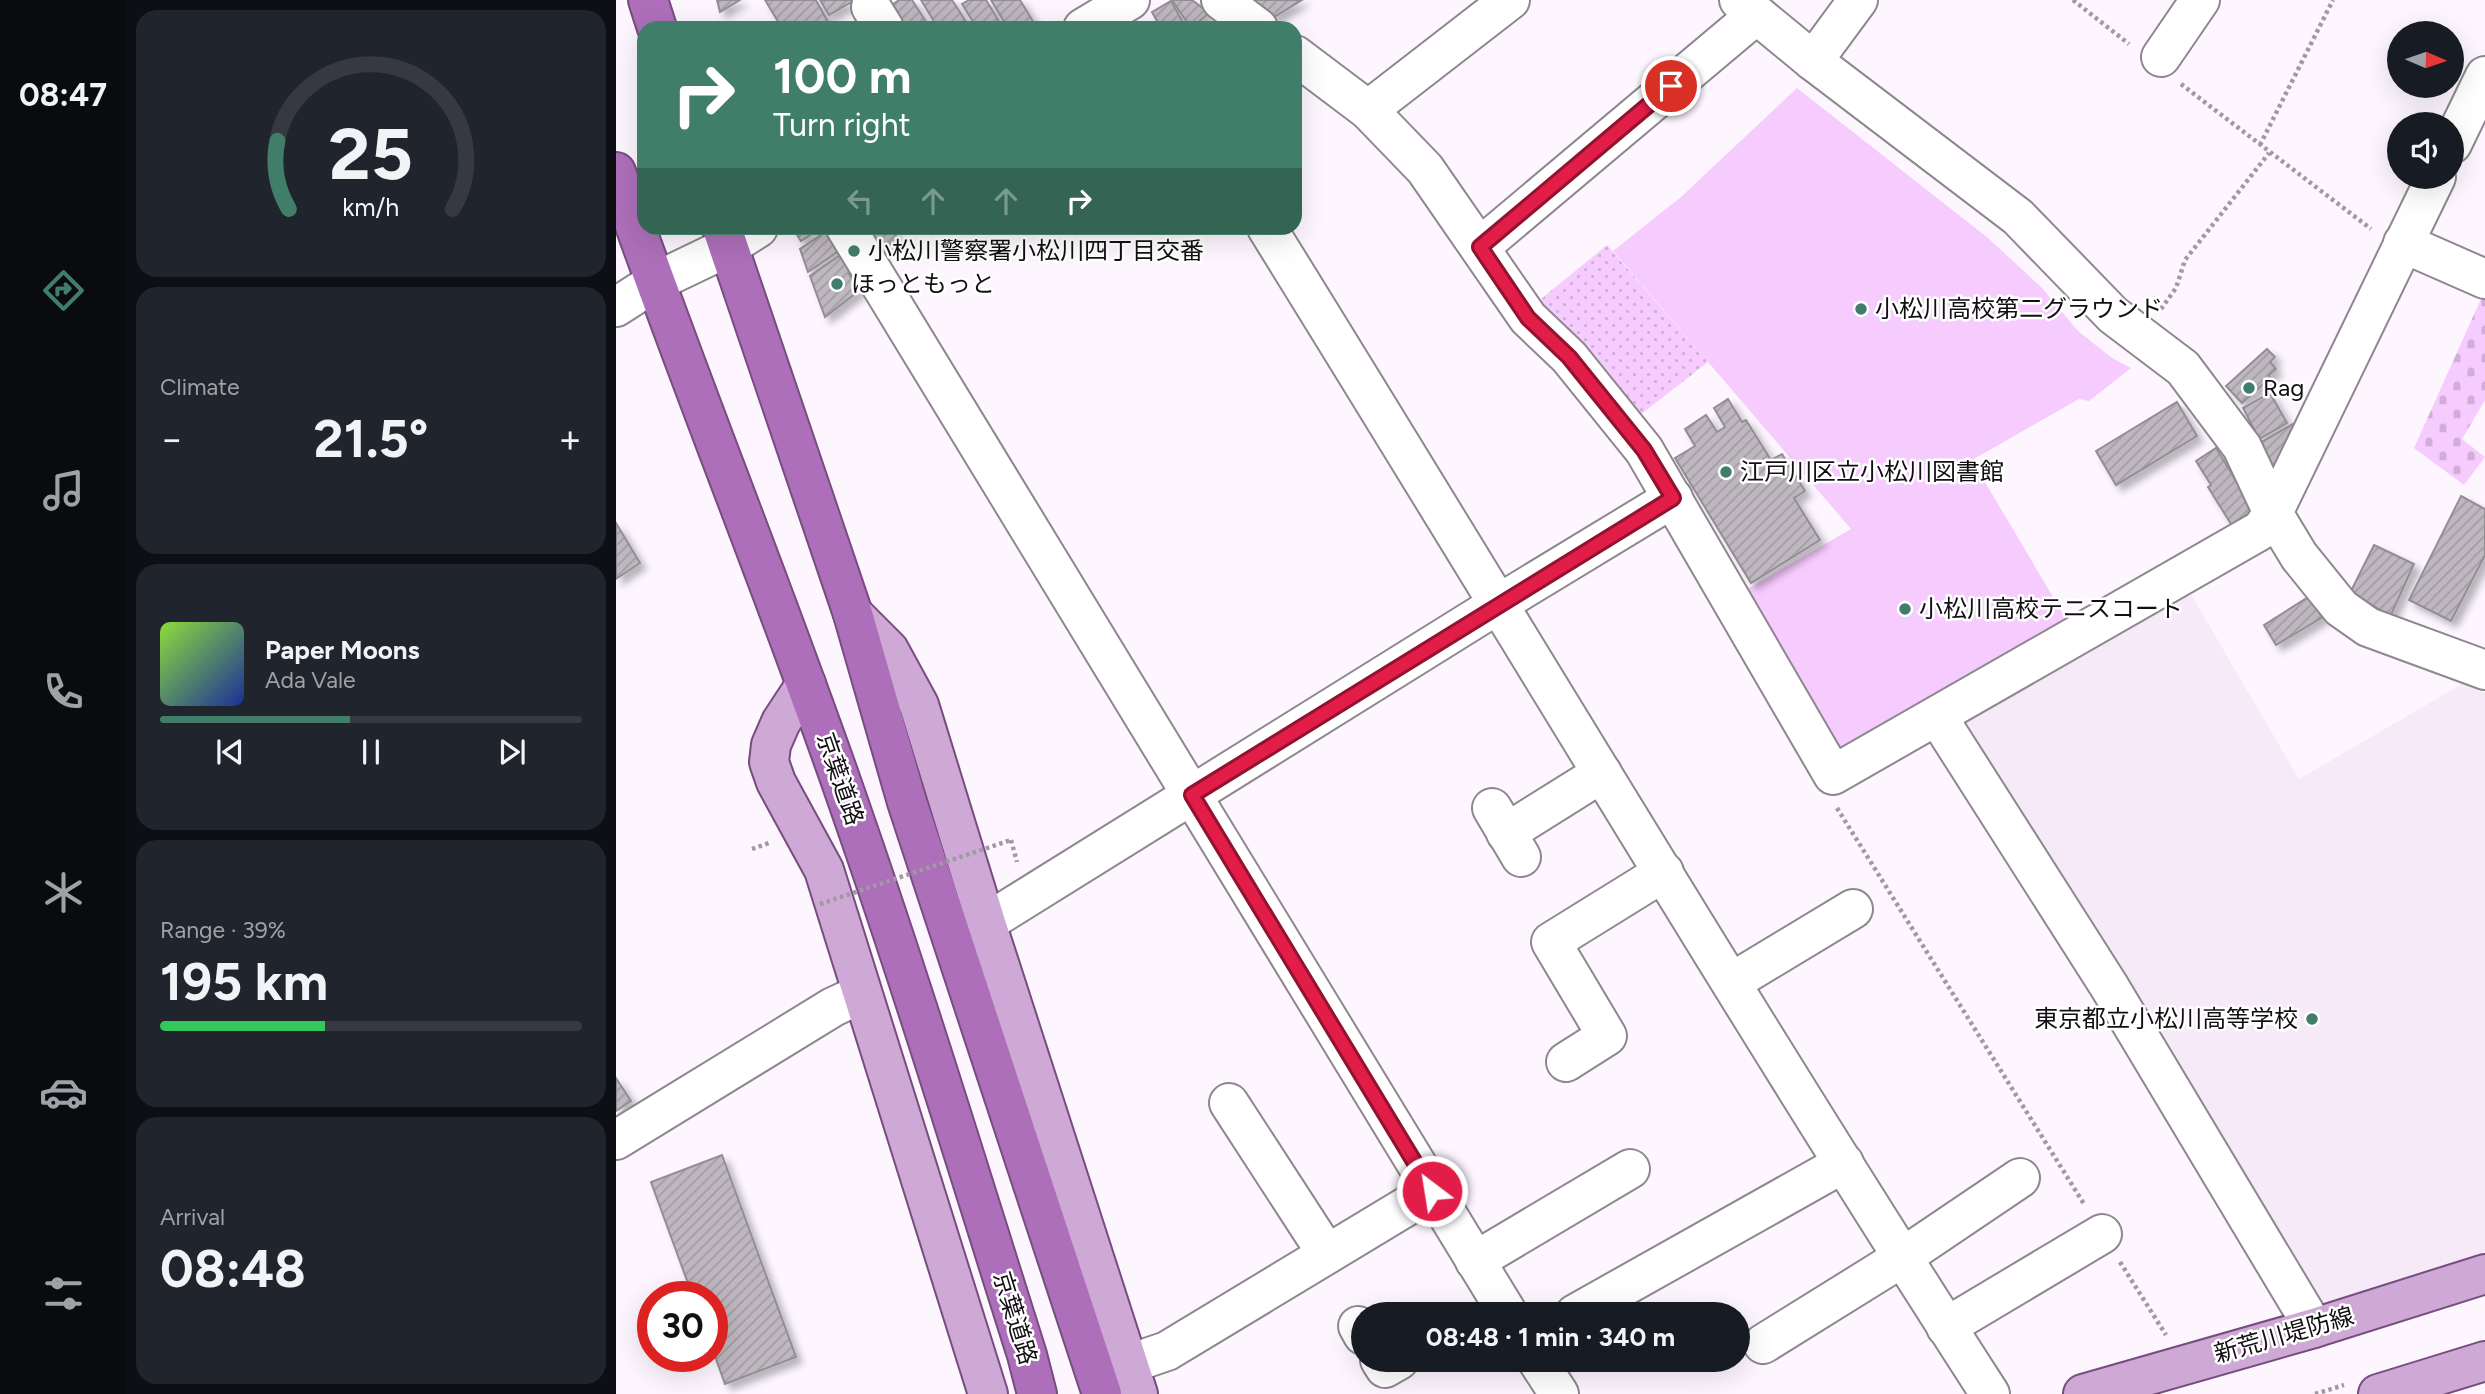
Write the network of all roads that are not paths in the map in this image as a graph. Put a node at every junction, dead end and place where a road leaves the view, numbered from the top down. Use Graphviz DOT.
graph roads {
  1 [pos="648,0"];
  2 [pos="1221,0"];
  3 [pos="1510,0"];
  4 [pos="1858,0"];
  5 [pos="2200,0"];
  6 [pos="1748,7"];
  7 [pos="1134,10"];
  8 [pos="655,21"];
  9 [pos="1103,21"];
  10 [pos="1249,21"];
  11 [pos="1302,60"];
  12 [pos="1813,61"];
  13 [pos="2158,62"];
  14 [pos="2485,76"];
  15 [pos="1368,110"];
  16 [pos="2464,119"];
  17 [pos="616,172"];
  18 [pos="2430,189"];
  19 [pos="637,233"];
  20 [pos="638,235"];
  21 [pos="734,235"];
  22 [pos="736,235"];
  23 [pos="850,235"];
  24 [pos="1271,235"];
  25 [pos="1480,247"];
  26 [pos="2401,247"];
  27 [pos="2485,279"];
  28 [pos="654,282"];
  29 [pos="616,307"];
  30 [pos="1673,498"];
  31 [pos="2273,513"];
  32 [pos="1500,603"];
  33 [pos="853,614"];
  34 [pos="2485,670"];
  35 [pos="806,684"];
  36 [pos="1937,716"];
  37 [pos="1602,773"];
  38 [pos="1192,795"];
  39 [pos="1506,833"];
  40 [pos="1664,872"];
  41 [pos="1853,909"];
  42 [pos="986,923"];
  43 [pos="1732,982"];
  44 [pos="861,994"];
  45 [pos="1566,1062"];
  46 [pos="1229,1103"];
  47 [pos="616,1140"];
  48 [pos="1844,1163"];
  49 [pos="1630,1169"];
  50 [pos="2020,1178"];
  51 [pos="1432,1191"];
  52 [pos="2102,1234"];
  53 [pos="1327,1254"];
  54 [pos="1903,1257"];
  55 [pos="1475,1261"];
  56 [pos="2485,1275"];
  57 [pos="1490,1302"];
  58 [pos="1596,1302"];
  59 [pos="1946,1327"];
  60 [pos="2314,1328"];
  61 [pos="1763,1344"];
  62 [pos="2485,1361"];
  63 [pos="1545,1372"];
  64 [pos="1134,1379"];
  65 [pos="988,1394"];
  66 [pos="1037,1394"];
  67 [pos="1102,1394"];
  68 [pos="1559,1394"];
  69 [pos="1990,1394"];
  70 [pos="2082,1394"];
  71 [pos="2378,1394"];
  1 -- 8 [label="highway"];
  2 -- 10 [label="street"];
  3 -- 15 [label="street"];
  4 -- 12 [label="street"];
  5 -- 13 [label="street"];
  6 -- 12 [label="street"];
  6 -- 25 [label="street"];
  7 -- 9 [label="street"];
  11 -- 15 [label="street"];
  12 -- 31 [label="street"];
  14 -- 16 [label="street"];
  15 -- 25 [label="street"];
  17 -- 19 [label="highway, 京葉道路"];
  18 -- 26 [label="street"];
  20 -- 28 [label="highway, 京葉道路"];
  21 -- 28 [label="street"];
  22 -- 33 [label="highway"];
  23 -- 38 [label="street"];
  24 -- 32 [label="street"];
  25 -- 30 [label="street"];
  26 -- 27 [label="street"];
  26 -- 31 [label="street"];
  28 -- 29 [label="street"];
  28 -- 35 [label="highway, 京葉道路"];
  30 -- 32 [label="street"];
  30 -- 36 [label="street"];
  31 -- 34 [label="street"];
  31 -- 36 [label="street"];
  32 -- 37 [label="street"];
  32 -- 38 [label="street"];
  33 -- 42 [label="main road"];
  33 -- 67 [label="highway"];
  35 -- 44 [label="main road"];
  35 -- 66 [label="highway, 京葉道路"];
  36 -- 60 [label="street"];
  37 -- 39 [label="street"];
  37 -- 40 [label="street"];
  38 -- 42 [label="street"];
  38 -- 51 [label="street"];
  40 -- 43 [label="street"];
  40 -- 45 [label="street"];
  41 -- 43 [label="street"];
  42 -- 64 [label="main road"];
  43 -- 48 [label="street"];
  44 -- 47 [label="street"];
  44 -- 65 [label="main road"];
  46 -- 53 [label="street"];
  48 -- 54 [label="street"];
  48 -- 58 [label="street"];
  49 -- 55 [label="street"];
  50 -- 54 [label="street"];
  51 -- 53 [label="street"];
  51 -- 55 [label="street"];
  52 -- 59 [label="street"];
  53 -- 64 [label="street"];
  54 -- 59 [label="street"];
  54 -- 61 [label="street"];
  55 -- 57 [label="street"];
  56 -- 60 [label="main road, 新荒川堤防線"];
  59 -- 69 [label="street"];
  60 -- 70 [label="main road, 新荒川堤防線"];
  62 -- 71 [label="main road"];
  63 -- 68 [label="street"];
}
